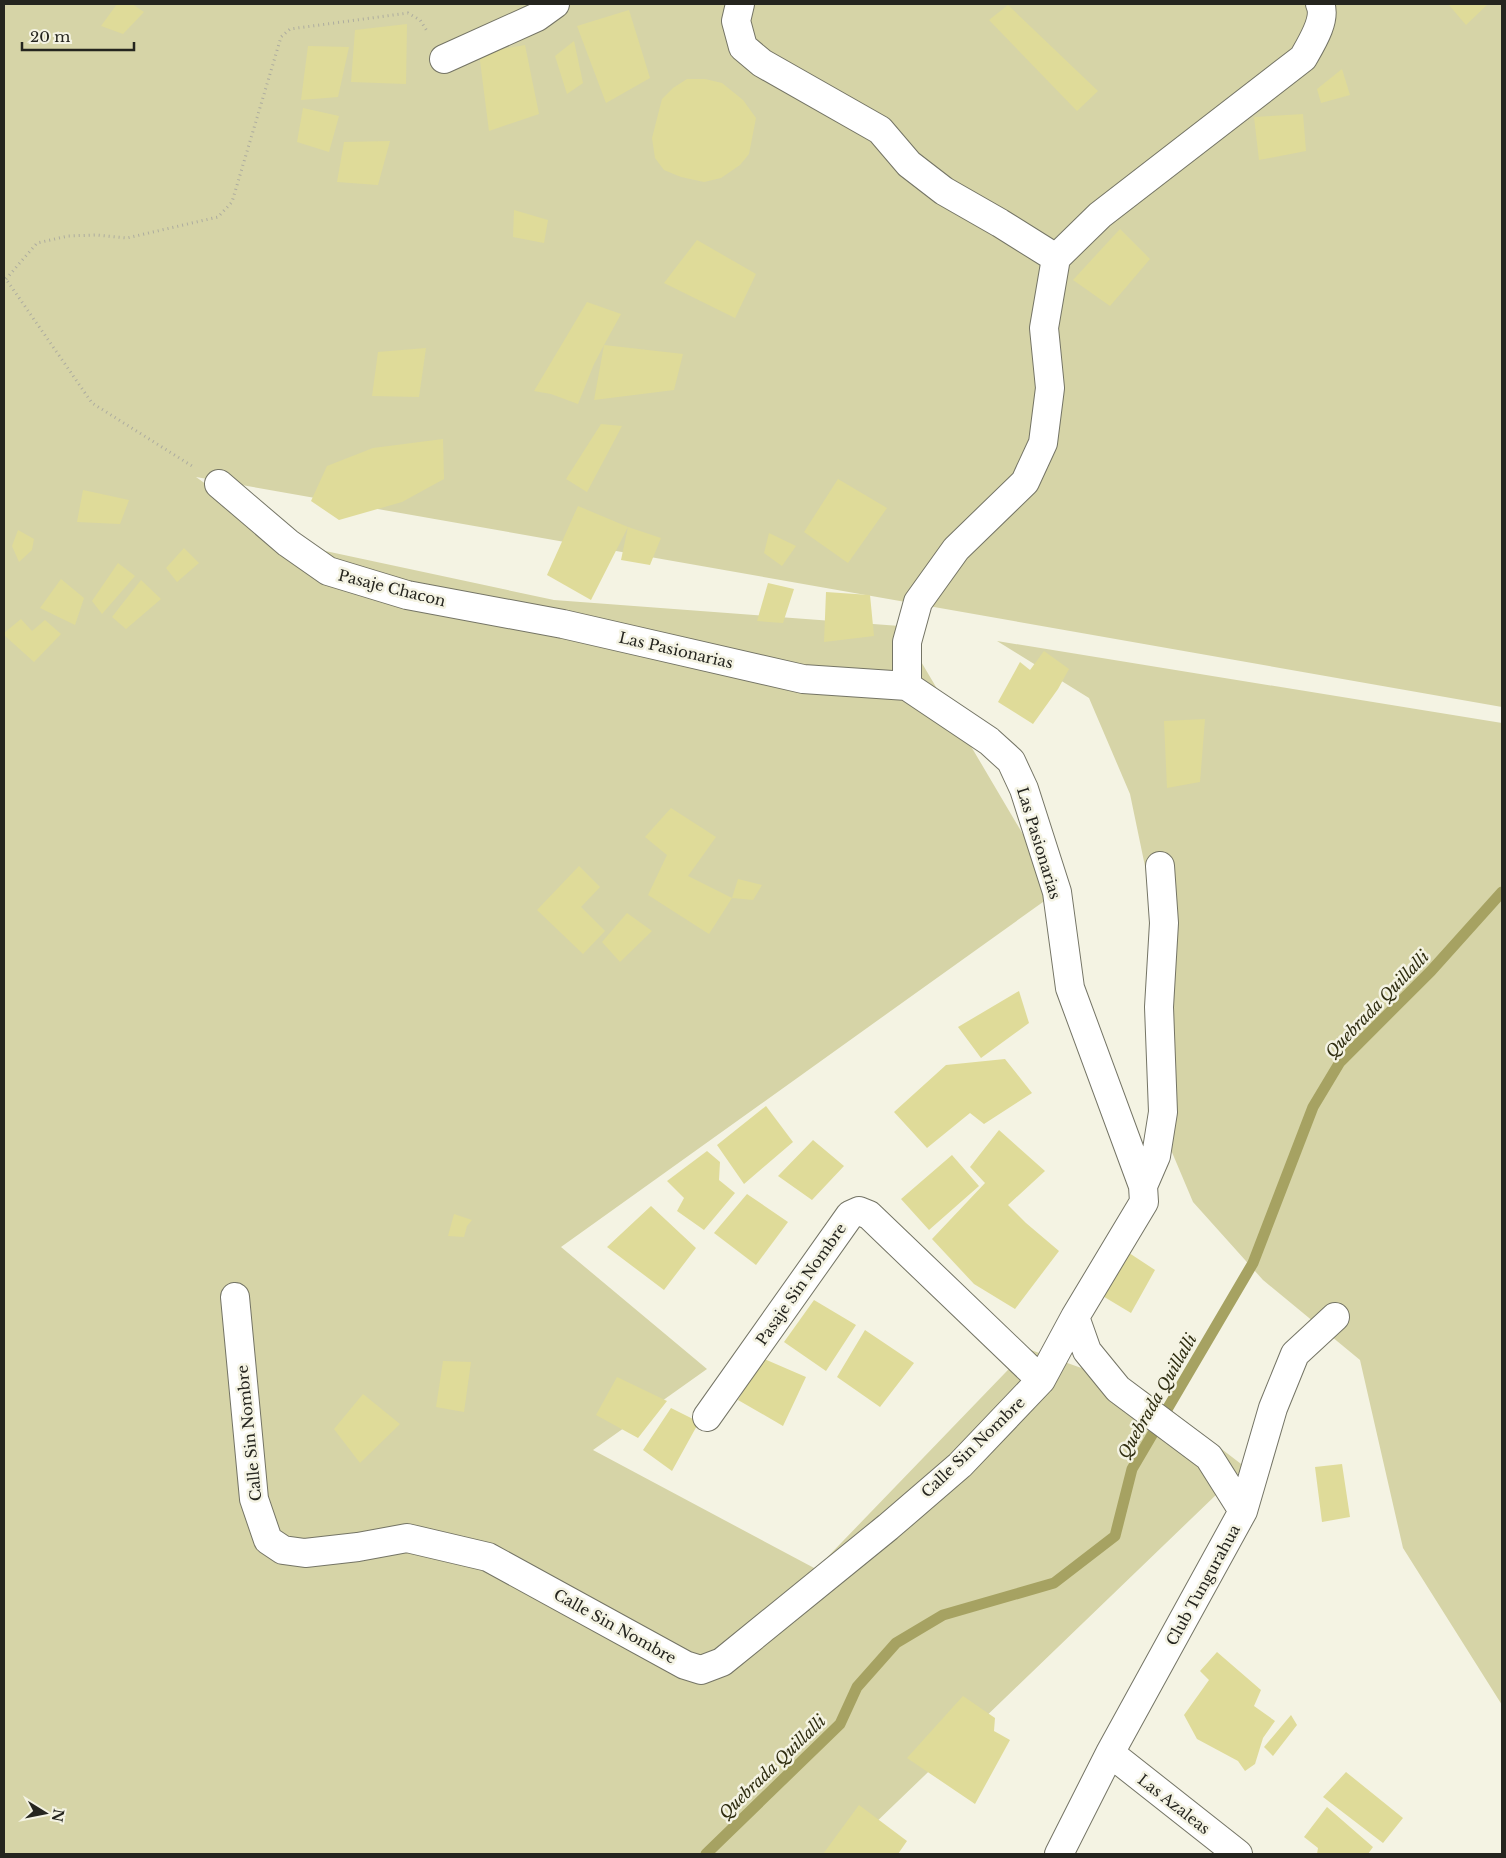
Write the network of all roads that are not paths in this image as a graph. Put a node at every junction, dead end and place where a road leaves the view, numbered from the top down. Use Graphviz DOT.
graph roads {
  1 [pos="555,4"];
  2 [pos="740,4"];
  3 [pos="1320,4"];
  4 [pos="444,59"];
  5 [pos="1056,258"];
  6 [pos="219,484"];
  7 [pos="563,624"];
  8 [pos="907,686"];
  9 [pos="1160,866"];
  10 [pos="1144,1186"];
  11 [pos="235,1297"];
  12 [pos="1075,1317"];
  13 [pos="1335,1317"];
  14 [pos="1041,1380"];
  15 [pos="707,1417"];
  16 [pos="1244,1511"];
  17 [pos="1110,1753"];
  18 [pos="1059,1854"];
  19 [pos="1238,1854"];
  1 -- 4 [label="street"];
  2 -- 5 [label="street"];
  3 -- 5 [label="street"];
  5 -- 8 [label="street"];
  6 -- 7 [label="street, Pasaje Chacon"];
  7 -- 8 [label="street, Las Pasionarias"];
  8 -- 10 [label="street, Las Pasionarias"];
  9 -- 10 [label="street"];
  10 -- 12 [label="street"];
  11 -- 14 [label="street, Calle Sin Nombre"];
  12 -- 14 [label="street, Calle Sin Nombre"];
  12 -- 16 [label="street"];
  13 -- 16 [label="street, Club Tungurahua"];
  14 -- 15 [label="street, Pasaje Sin Nombre"];
  16 -- 17 [label="street, Club Tungurahua"];
  17 -- 18 [label="street, Club Tungurahua"];
  17 -- 19 [label="street, Las Azaleas"];
}
